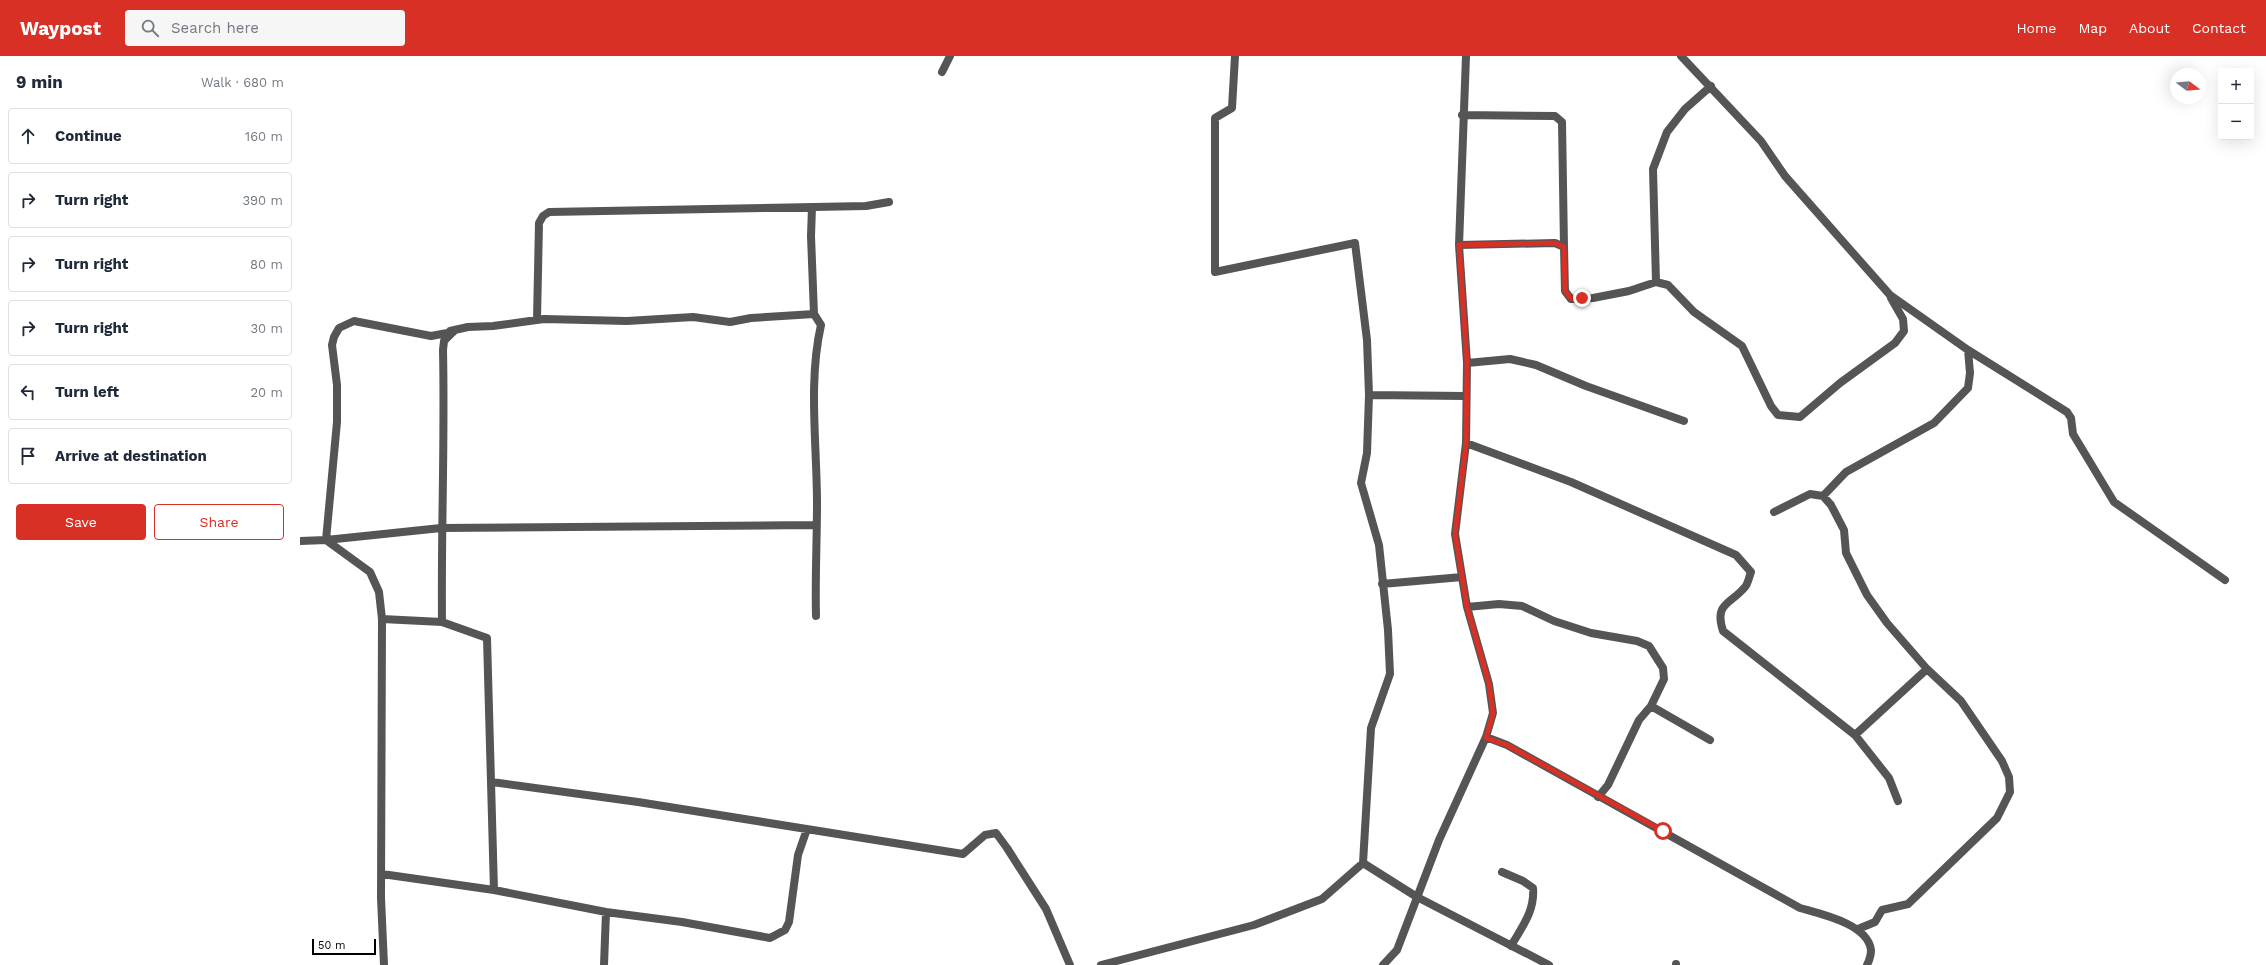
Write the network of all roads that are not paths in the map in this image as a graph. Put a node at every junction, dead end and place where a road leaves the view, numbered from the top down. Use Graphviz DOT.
graph roads {
  1 [pos="950,56"];
  2 [pos="1235,56"];
  3 [pos="1466,56"];
  4 [pos="1681,56"];
  5 [pos="942,72"];
  6 [pos="1711,86"];
  7 [pos="1462,115"];
  8 [pos="889,202"];
  9 [pos="812,207"];
  10 [pos="1459,245"];
  11 [pos="1564,247"];
  12 [pos="1656,282"];
  13 [pos="1890,295"];
  14 [pos="814,314"];
  15 [pos="537,320"];
  16 [pos="453,332"];
  17 [pos="1968,350"];
  18 [pos="1467,363"];
  19 [pos="1369,395"];
  20 [pos="1465,396"];
  21 [pos="1684,421"];
  22 [pos="1466,443"];
  23 [pos="1823,496"];
  24 [pos="1774,512"];
  25 [pos="816,525"];
  26 [pos="441,528"];
  27 [pos="300,540"];
  28 [pos="326,540"];
  29 [pos="1462,577"];
  30 [pos="2225,580"];
  31 [pos="1382,584"];
  32 [pos="1467,607"];
  33 [pos="816,616"];
  34 [pos="382,619"];
  35 [pos="442,622"];
  36 [pos="1927,669"];
  37 [pos="1651,706"];
  38 [pos="1855,735"];
  39 [pos="1486,738"];
  40 [pos="1710,740"];
  41 [pos="492,782"];
  42 [pos="1598,797"];
  43 [pos="1898,801"];
  44 [pos="807,829"];
  45 [pos="1362,863"];
  46 [pos="1502,872"];
  47 [pos="382,874"];
  48 [pos="494,890"];
  49 [pos="1417,897"];
  50 [pos="606,912"];
  51 [pos="1858,929"];
  52 [pos="1511,946"];
  53 [pos="384,965"];
  54 [pos="604,965"];
  55 [pos="1070,965"];
  56 [pos="1101,965"];
  57 [pos="1383,965"];
  58 [pos="1549,965"];
  59 [pos="1867,965"];
  1 -- 5 [label="street"];
  2 -- 19 [label="street"];
  3 -- 7 [label="street"];
  4 -- 6 [label="street"];
  6 -- 12 [label="street"];
  6 -- 13 [label="street"];
  7 -- 10 [label="street"];
  7 -- 11 [label="street"];
  8 -- 9 [label="street"];
  9 -- 14 [label="street"];
  9 -- 15 [label="street"];
  10 -- 11 [label="street"];
  10 -- 18 [label="street"];
  11 -- 12 [label="street"];
  12 -- 13 [label="street"];
  13 -- 17 [label="street"];
  14 -- 15 [label="street"];
  14 -- 25 [label="street"];
  15 -- 16 [label="street"];
  16 -- 26 [label="street"];
  16 -- 28 [label="street"];
  17 -- 23 [label="street"];
  17 -- 30 [label="street"];
  18 -- 20 [label="street"];
  18 -- 21 [label="street"];
  19 -- 20 [label="street"];
  19 -- 31 [label="street"];
  20 -- 22 [label="street"];
  22 -- 29 [label="street"];
  22 -- 38 [label="street"];
  23 -- 24 [label="street"];
  23 -- 36 [label="street"];
  25 -- 26 [label="street"];
  25 -- 33 [label="street"];
  26 -- 28 [label="street"];
  26 -- 35 [label="street"];
  27 -- 28 [label="street"];
  28 -- 34 [label="street"];
  29 -- 31 [label="street"];
  29 -- 32 [label="street"];
  31 -- 45 [label="street"];
  32 -- 37 [label="street"];
  32 -- 39 [label="street"];
  34 -- 35 [label="street"];
  34 -- 47 [label="street"];
  35 -- 41 [label="street"];
  36 -- 38 [label="street"];
  36 -- 51 [label="street"];
  37 -- 40 [label="street"];
  37 -- 42 [label="street"];
  38 -- 43 [label="street"];
  39 -- 42 [label="street"];
  39 -- 49 [label="street"];
  41 -- 44 [label="street"];
  41 -- 48 [label="street"];
  42 -- 51 [label="street"];
  44 -- 50 [label="street"];
  44 -- 55 [label="street"];
  45 -- 49 [label="street"];
  45 -- 56 [label="street"];
  46 -- 52 [label="street"];
  47 -- 48 [label="street"];
  47 -- 53 [label="street"];
  48 -- 50 [label="street"];
  49 -- 52 [label="street"];
  49 -- 57 [label="street"];
  50 -- 54 [label="street"];
  51 -- 59 [label="street"];
  52 -- 58 [label="street"];
}
